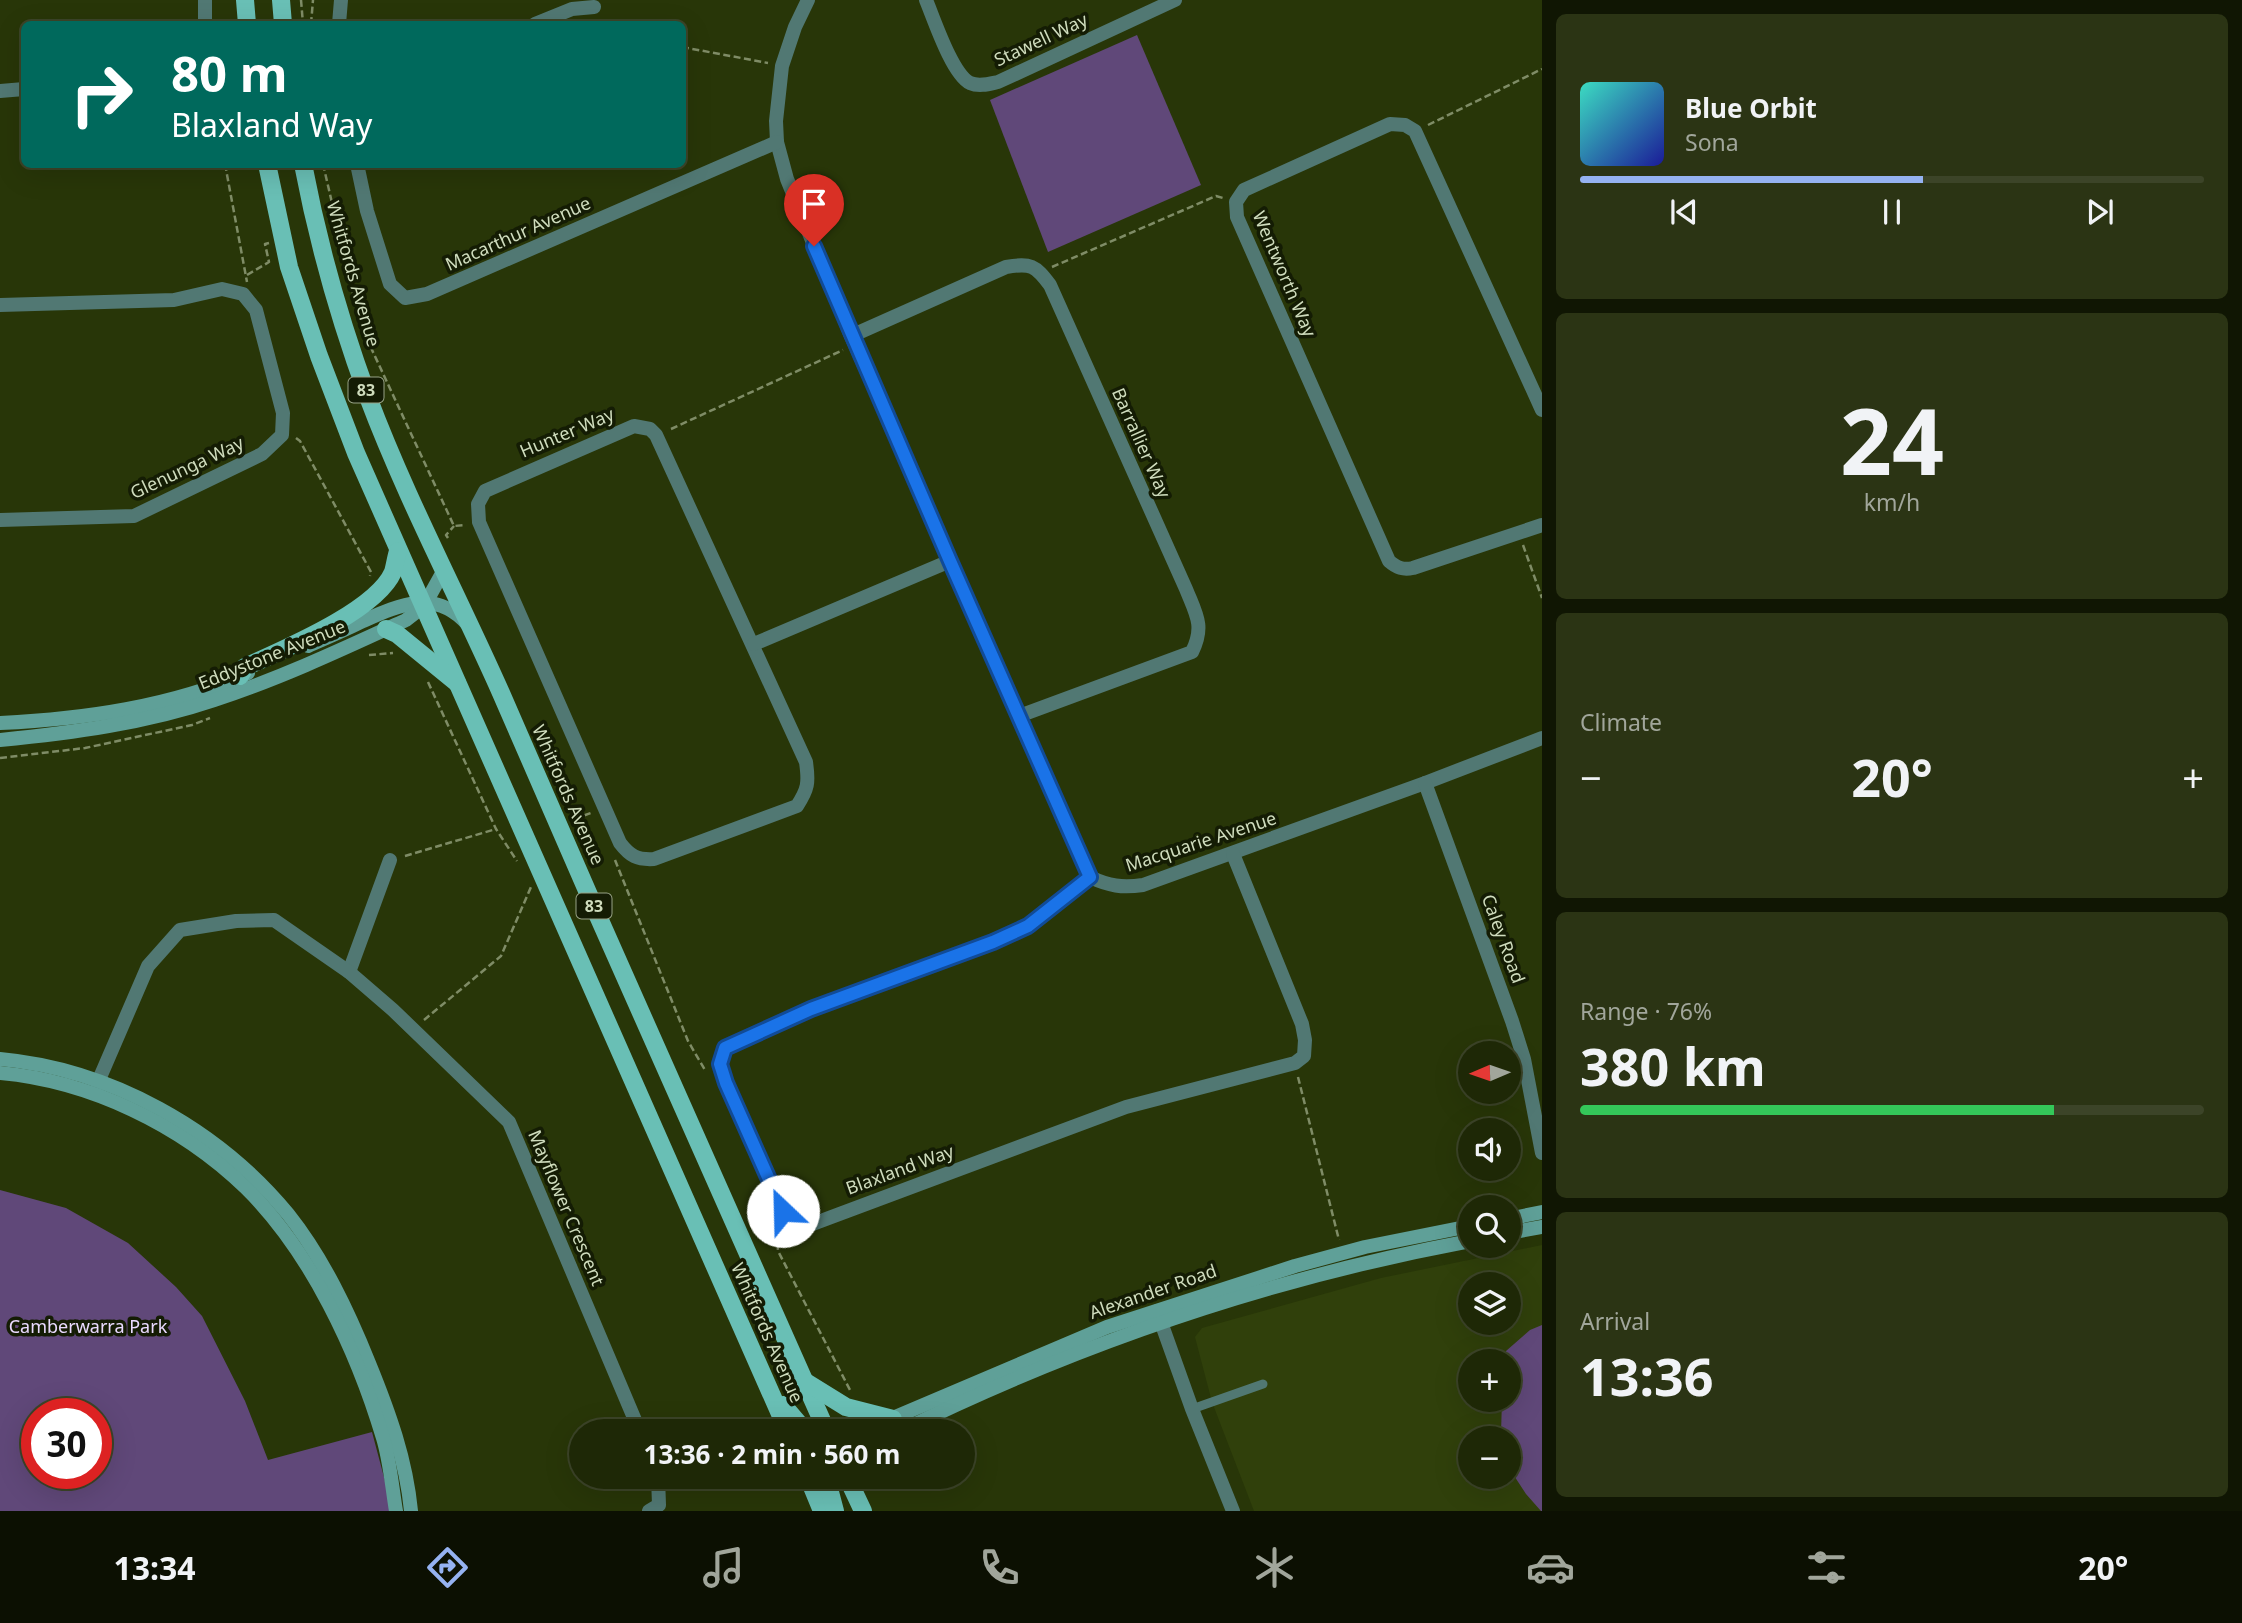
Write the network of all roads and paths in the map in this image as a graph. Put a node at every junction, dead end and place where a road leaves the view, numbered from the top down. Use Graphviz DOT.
graph roads {
  1 [pos="205,0"];
  2 [pos="245,0"];
  3 [pos="281,0"];
  4 [pos="301,0"];
  5 [pos="313,0"];
  6 [pos="341,0"];
  7 [pos="808,0"];
  8 [pos="926,0"];
  9 [pos="1175,0"];
  10 [pos="593,7"];
  11 [pos="205,21"];
  12 [pos="247,21"];
  13 [pos="283,21"];
  14 [pos="303,21"];
  15 [pos="311,21"];
  16 [pos="339,21"];
  17 [pos="542,21"];
  18 [pos="686,48"];
  19 [pos="782,66"];
  20 [pos="1542,69"];
  21 [pos="21,89"];
  22 [pos="0,91"];
  23 [pos="1415,131"];
  24 [pos="777,142"];
  25 [pos="226,168"];
  26 [pos="268,168"];
  27 [pos="304,168"];
  28 [pos="324,168"];
  29 [pos="358,168"];
  30 [pos="1236,202"];
  31 [pos="1040,272"];
  32 [pos="247,299"];
  33 [pos="355,300"];
  34 [pos="0,304"];
  35 [pos="365,334"];
  36 [pos="853,340"];
  37 [pos="1542,410"];
  38 [pos="282,427"];
  39 [pos="656,435"];
  40 [pos="0,520"];
  41 [pos="466,524"];
  42 [pos="1542,525"];
  43 [pos="454,526"];
  44 [pos="1518,533"];
  45 [pos="450,544"];
  46 [pos="398,551"];
  47 [pos="950,561"];
  48 [pos="444,570"];
  49 [pos="367,584"];
  50 [pos="1542,598"];
  51 [pos="424,604"];
  52 [pos="386,629"];
  53 [pos="475,635"];
  54 [pos="754,644"];
  55 [pos="424,675"];
  56 [pos="240,676"];
  57 [pos="460,685"];
  58 [pos="1019,716"];
  59 [pos="0,723"];
  60 [pos="1542,738"];
  61 [pos="0,740"];
  62 [pos="1425,783"];
  63 [pos="496,829"];
  64 [pos="1233,854"];
  65 [pos="390,860"];
  66 [pos="517,862"];
  67 [pos="1090,877"];
  68 [pos="532,884"];
  69 [pos="349,972"];
  70 [pos="414,1029"];
  71 [pos="0,1059"];
  72 [pos="1295,1063"];
  73 [pos="0,1073"];
  74 [pos="98,1088"];
  75 [pos="1538,1109"];
  76 [pos="1542,1153"];
  77 [pos="1542,1212"];
  78 [pos="1521,1216"];
  79 [pos="1542,1227"];
  80 [pos="1458,1228"];
  81 [pos="1521,1231"];
  82 [pos="1339,1240"];
  83 [pos="1458,1244"];
  84 [pos="1158,1317"];
  85 [pos="804,1381"];
  86 [pos="1263,1384"];
  87 [pos="768,1386"];
  88 [pos="1192,1409"];
  89 [pos="635,1419"];
  90 [pos="782,1419"];
  91 [pos="795,1419"];
  92 [pos="821,1419"];
  93 [pos="879,1419"];
  94 [pos="909,1419"];
  95 [pos="658,1489"];
  96 [pos="813,1489"];
  97 [pos="829,1489"];
  98 [pos="853,1489"];
  99 [pos="1229,1510"];
  100 [pos="396,1511"];
  101 [pos="411,1511"];
  102 [pos="649,1511"];
  103 [pos="822,1511"];
  104 [pos="835,1511"];
  105 [pos="863,1511"];
  1 -- 11 [label="street"];
  2 -- 12 [label="main road"];
  3 -- 13 [label="main road"];
  4 -- 14 [label="path"];
  5 -- 15 [label="path"];
  6 -- 16 [label="street"];
  7 -- 19 [label="street"];
  8 -- 9 [label="street, Stawell Way"];
  10 -- 17 [label="street"];
  18 -- 19 [label="path"];
  19 -- 24 [label="street"];
  20 -- 23 [label="path"];
  21 -- 22 [label="street"];
  23 -- 30 [label="street, Wentworth Way"];
  23 -- 37 [label="street"];
  24 -- 29 [label="street, Macarthur Avenue"];
  24 -- 36 [label="street"];
  25 -- 32 [label="path"];
  26 -- 46 [label="main road, Whitfords Avenue / 83"];
  27 -- 48 [label="main road, Whitfords Avenue / 83"];
  28 -- 33 [label="path"];
  30 -- 31 [label="path"];
  30 -- 44 [label="street, Wentworth Way"];
  31 -- 36 [label="street"];
  31 -- 58 [label="street, Barrallier Way"];
  32 -- 34 [label="street"];
  32 -- 38 [label="street"];
  35 -- 43 [label="path"];
  36 -- 39 [label="path"];
  36 -- 47 [label="street"];
  38 -- 40 [label="street, Glenunga Way"];
  38 -- 49 [label="path"];
  39 -- 54 [label="street, Hunter Way"];
  39 -- 54 [label="street, Hunter Way"];
  41 -- 43 [label="path"];
  42 -- 44 [label="street, Wentworth Way"];
  43 -- 45 [label="path"];
  44 -- 50 [label="path"];
  46 -- 51 [label="main road, Whitfords Avenue / 83"];
  46 -- 56 [label="main road"];
  47 -- 54 [label="street"];
  47 -- 58 [label="street"];
  48 -- 51 [label="street, Eddystone Avenue"];
  48 -- 53 [label="main road, Whitfords Avenue / 83"];
  51 -- 52 [label="street, Eddystone Avenue"];
  51 -- 53 [label="street"];
  51 -- 56 [label="street, Eddystone Avenue"];
  51 -- 57 [label="main road, Whitfords Avenue / 83"];
  52 -- 57 [label="main road"];
  52 -- 61 [label="street, Eddystone Avenue"];
  53 -- 85 [label="main road, Whitfords Avenue / 83"];
  55 -- 63 [label="path"];
  56 -- 59 [label="street, Eddystone Avenue"];
  57 -- 87 [label="main road, Whitfords Avenue / 83"];
  58 -- 67 [label="street"];
  60 -- 62 [label="street, Macquarie Avenue"];
  62 -- 64 [label="street, Macquarie Avenue"];
  62 -- 75 [label="street, Caley Road"];
  63 -- 65 [label="path"];
  63 -- 66 [label="path"];
  64 -- 67 [label="street, Macquarie Avenue"];
  64 -- 72 [label="street"];
  65 -- 69 [label="street"];
  67 -- 72 [label="street, Blaxland Way"];
  68 -- 70 [label="path"];
  69 -- 70 [label="street, Mayflower Crescent"];
  69 -- 74 [label="street, Mayflower Crescent"];
  70 -- 89 [label="street, Mayflower Crescent"];
  71 -- 74 [label="street"];
  72 -- 82 [label="path"];
  73 -- 74 [label="street"];
  74 -- 100 [label="street"];
  74 -- 101 [label="street"];
  75 -- 76 [label="street, Caley Road"];
  77 -- 78 [label="street"];
  79 -- 81 [label="street"];
  80 -- 84 [label="street, Alexander Road"];
  83 -- 84 [label="street, Alexander Road"];
  84 -- 88 [label="street"];
  84 -- 94 [label="street, Alexander Road"];
  85 -- 92 [label="main road, Whitfords Avenue / 83"];
  85 -- 93 [label="main road"];
  86 -- 88 [label="lane"];
  87 -- 90 [label="main road, Whitfords Avenue / 83"];
  87 -- 91 [label="main road"];
  88 -- 99 [label="street"];
  95 -- 102 [label="street"];
  96 -- 103 [label="main road"];
  97 -- 104 [label="main road"];
  98 -- 105 [label="main road"];
}
